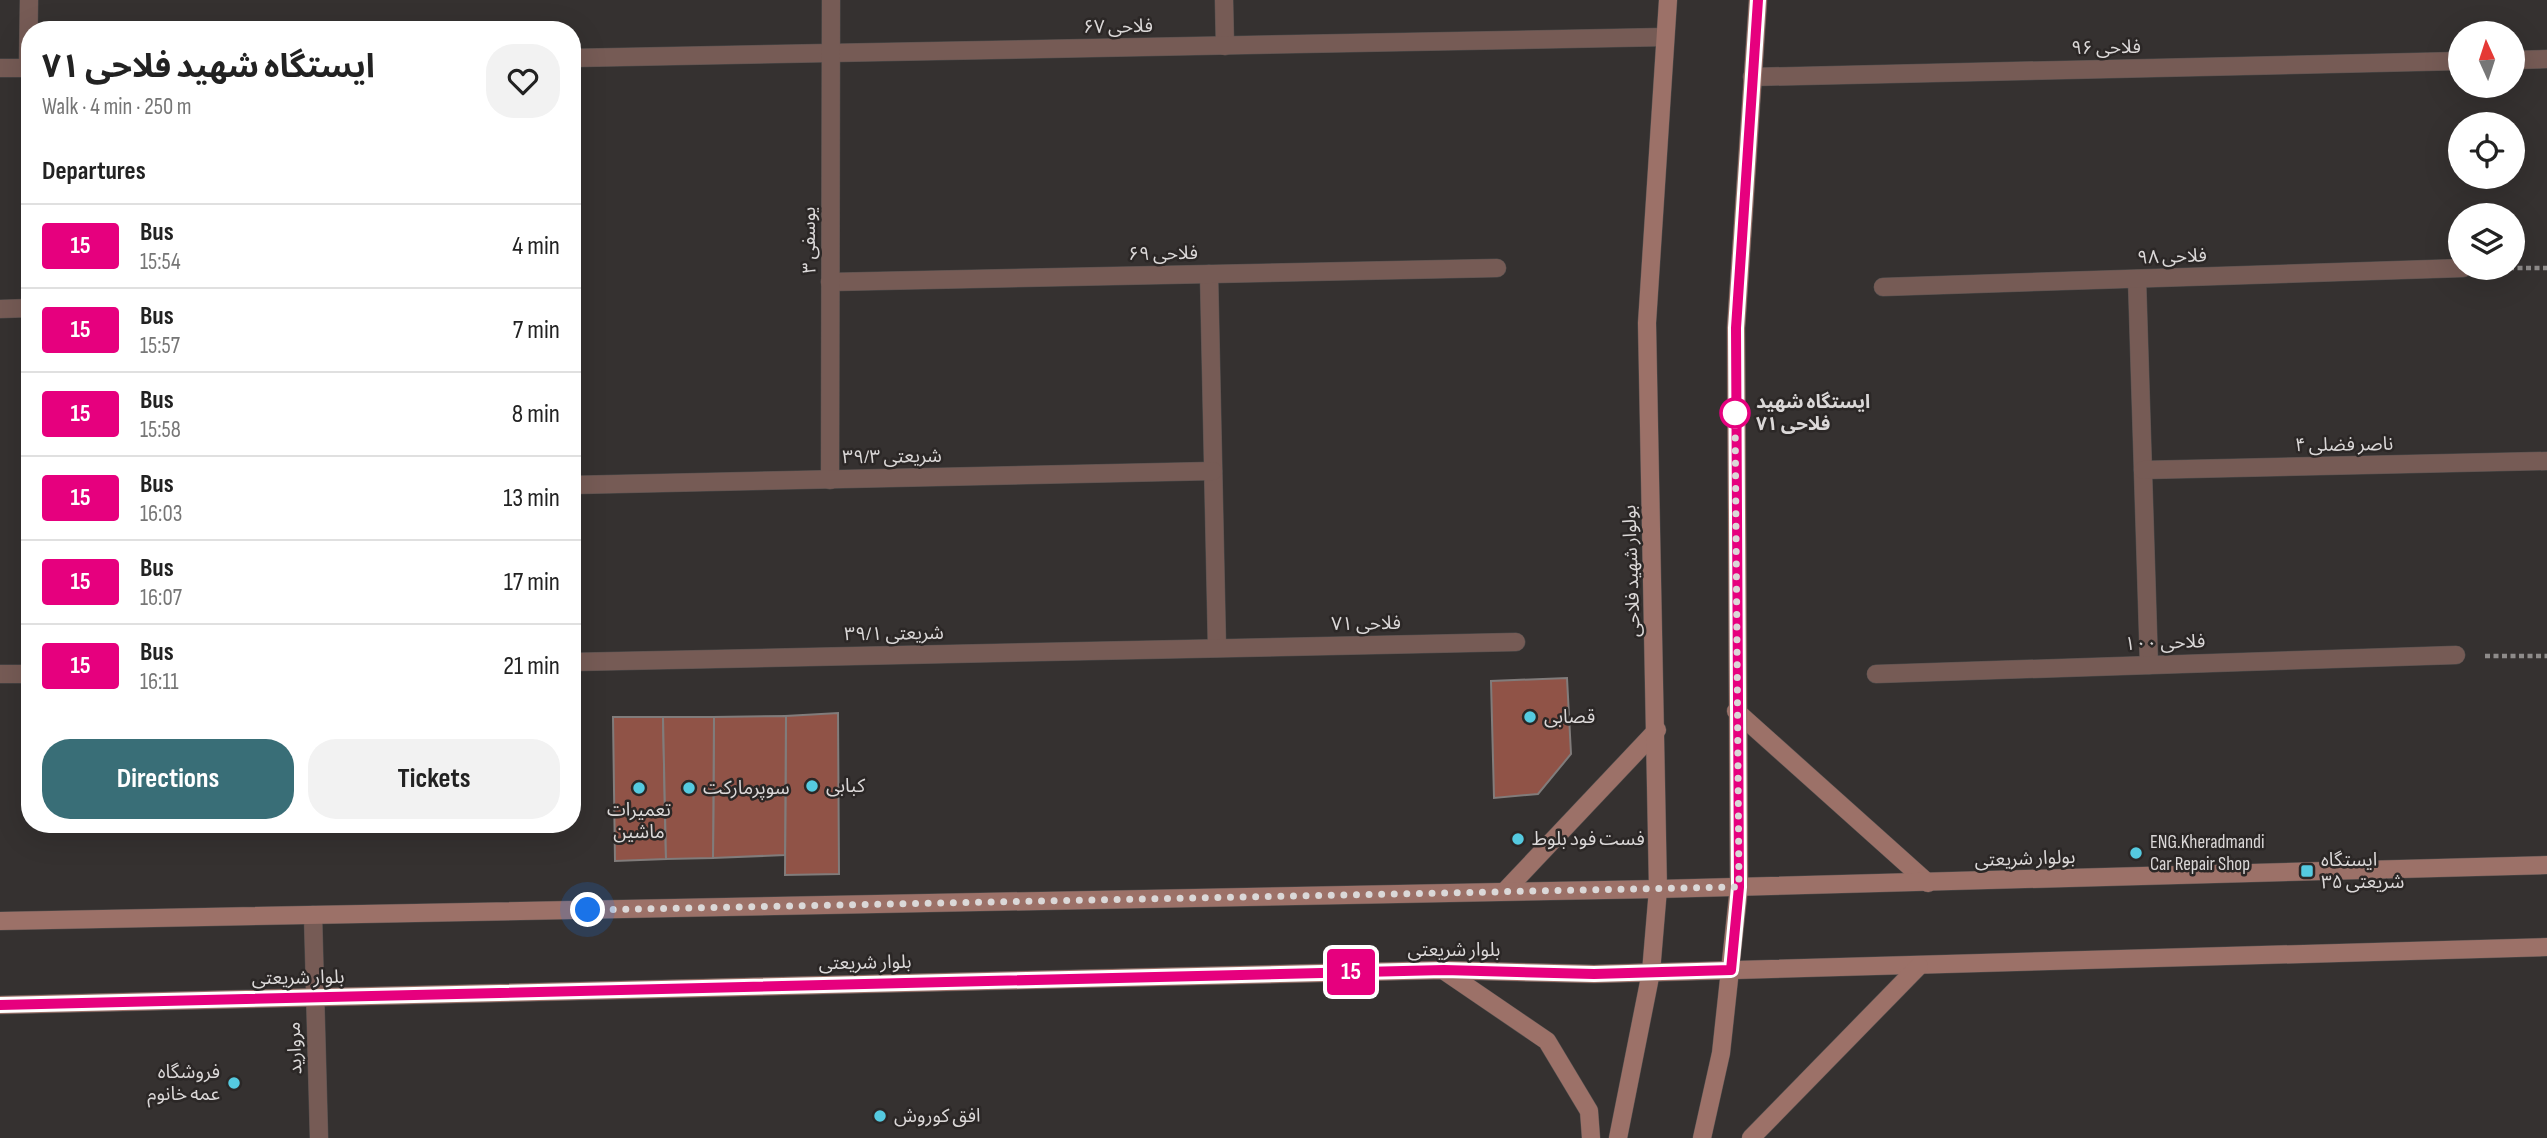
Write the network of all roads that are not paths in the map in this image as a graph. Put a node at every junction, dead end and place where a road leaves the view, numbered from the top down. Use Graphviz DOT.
graph roads {
  1 [pos="29,0"];
  2 [pos="831,0"];
  3 [pos="1224,0"];
  4 [pos="1668,0"];
  5 [pos="1758,0"];
  6 [pos="29,21"];
  7 [pos="1665,37"];
  8 [pos="1225,46"];
  9 [pos="831,53"];
  10 [pos="581,58"];
  11 [pos="2547,59"];
  12 [pos="2525,60"];
  13 [pos="2448,61"];
  14 [pos="0,68"];
  15 [pos="21,68"];
  16 [pos="1752,77"];
  17 [pos="1497,268"];
  18 [pos="2448,269"];
  19 [pos="1209,274"];
  20 [pos="2137,279"];
  21 [pos="830,282"];
  22 [pos="1883,287"];
  23 [pos="21,308"];
  24 [pos="0,309"];
  25 [pos="2547,461"];
  26 [pos="2143,470"];
  27 [pos="1213,471"];
  28 [pos="830,480"];
  29 [pos="581,485"];
  30 [pos="1516,642"];
  31 [pos="1217,648"];
  32 [pos="2456,655"];
  33 [pos="581,662"];
  34 [pos="2149,665"];
  35 [pos="0,674"];
  36 [pos="21,674"];
  37 [pos="1875,674"];
  38 [pos="1736,710"];
  39 [pos="1657,730"];
  40 [pos="2547,865"];
  41 [pos="1928,883"];
  42 [pos="1739,887"];
  43 [pos="1658,889"];
  44 [pos="1505,891"];
  45 [pos="313,915"];
  46 [pos="0,920"];
  47 [pos="2547,947"];
  48 [pos="1919,966"];
  49 [pos="1444,970"];
  50 [pos="1731,970"];
  51 [pos="1651,972"];
  52 [pos="315,998"];
  53 [pos="0,1005"];
  54 [pos="319,1138"];
  55 [pos="1591,1138"];
  56 [pos="1618,1138"];
  57 [pos="1702,1138"];
  58 [pos="1751,1138"];
  1 -- 6 [label="street"];
  2 -- 9 [label="street, یوسفی ۳"];
  3 -- 8 [label="street"];
  4 -- 7 [label="main road, بولوار شهید فلاحی"];
  5 -- 16 [label="main road"];
  7 -- 8 [label="street, فلاحی ۶۷"];
  7 -- 39 [label="main road, بولوار شهید فلاحی"];
  8 -- 9 [label="street, فلاحی ۶۷"];
  9 -- 10 [label="street, فلاحی ۶۷"];
  9 -- 21 [label="street, یوسفی ۳"];
  11 -- 12 [label="street"];
  13 -- 16 [label="street, فلاحی ۹۶"];
  14 -- 15 [label="street"];
  16 -- 38 [label="main road"];
  17 -- 19 [label="street, فلاحی ۶۹"];
  18 -- 20 [label="street, فلاحی ۹۸"];
  19 -- 21 [label="street, فلاحی ۶۹"];
  19 -- 27 [label="street"];
  20 -- 22 [label="street, فلاحی ۹۸"];
  20 -- 26 [label="street"];
  21 -- 28 [label="street, یوسفی ۳"];
  23 -- 24 [label="street"];
  25 -- 26 [label="street, ناصر فضلی ۴"];
  26 -- 34 [label="street"];
  27 -- 28 [label="street, شریعتی ۳۹/۳"];
  27 -- 31 [label="street"];
  28 -- 29 [label="street, شریعتی ۳۹/۳"];
  30 -- 31 [label="street, فلاحی ۷۱"];
  31 -- 33 [label="street, شریعتی ۳۹/۱"];
  32 -- 34 [label="street, فلاحی ۱۰۰"];
  34 -- 37 [label="street, فلاحی ۱۰۰"];
  35 -- 36 [label="street"];
  38 -- 41 [label="main road"];
  38 -- 42 [label="main road"];
  39 -- 43 [label="main road, بولوار شهید فلاحی"];
  39 -- 44 [label="main road"];
  40 -- 41 [label="main road, بولوار شریعتی"];
  41 -- 42 [label="main road, بولوار شریعتی"];
  42 -- 43 [label="main road, بولوار شریعتی"];
  42 -- 50 [label="main road"];
  43 -- 44 [label="main road, بولوار شریعتی"];
  43 -- 51 [label="main road, بولوار شهید فلاحی"];
  44 -- 45 [label="main road"];
  45 -- 46 [label="main road"];
  45 -- 52 [label="street, مروارید"];
  47 -- 48 [label="main road"];
  48 -- 50 [label="main road"];
  48 -- 58 [label="main road"];
  49 -- 51 [label="main road, بلوار شریعتی"];
  49 -- 52 [label="main road, بلوار شریعتی"];
  49 -- 55 [label="main road"];
  50 -- 51 [label="main road, بلوار شریعتی"];
  50 -- 57 [label="main road"];
  51 -- 56 [label="main road, بولوار شهید فلاحی"];
  52 -- 53 [label="main road, بلوار شریعتی"];
  52 -- 54 [label="street, مروارید"];
}
